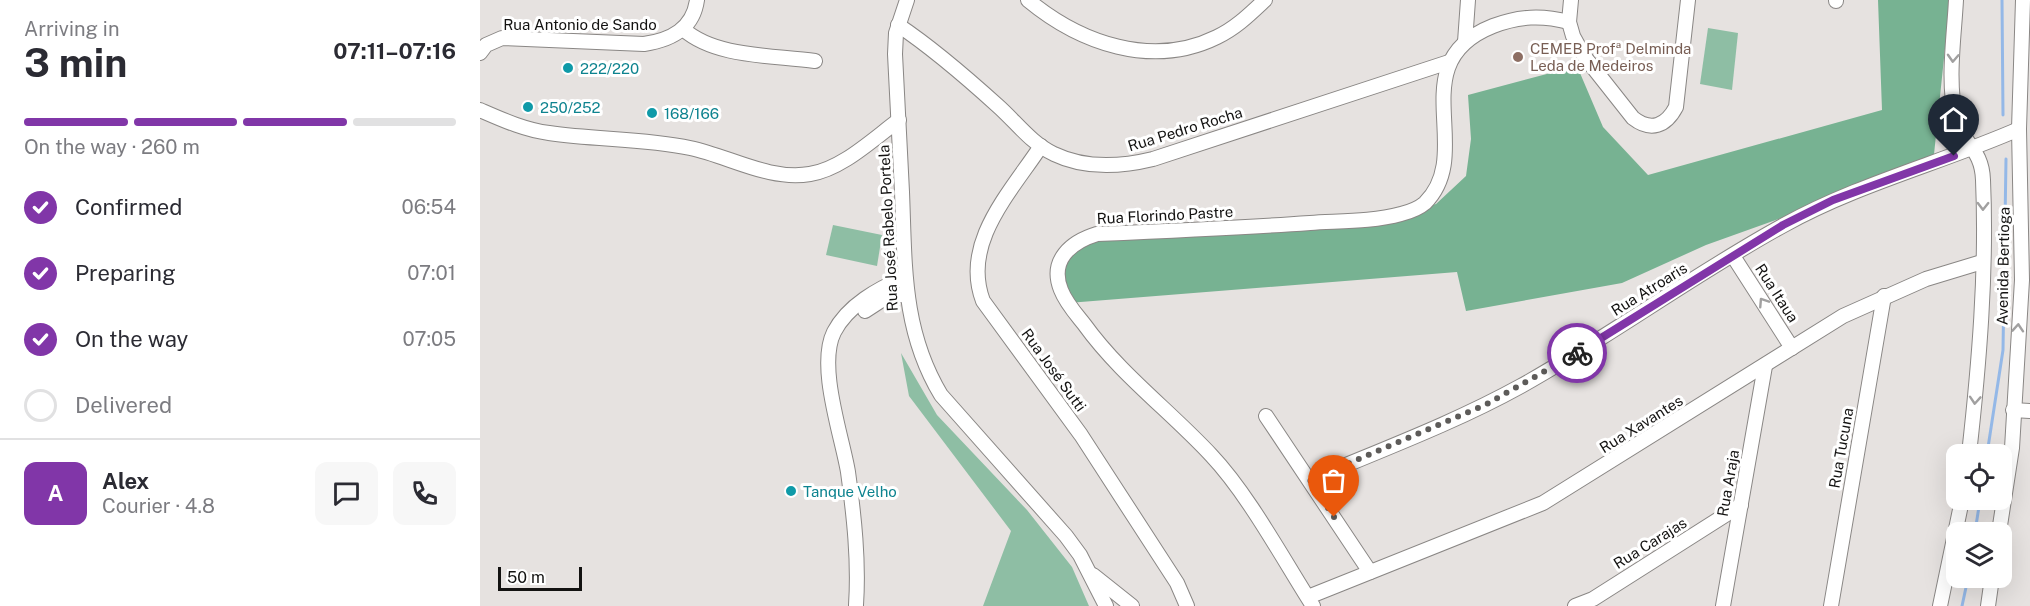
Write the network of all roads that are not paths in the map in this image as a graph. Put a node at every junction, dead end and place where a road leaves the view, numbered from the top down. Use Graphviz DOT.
graph roads {
  1 [pos="697,0"];
  2 [pos="907,0"];
  3 [pos="1028,0"];
  4 [pos="1265,0"];
  5 [pos="1468,0"];
  6 [pos="1571,0"];
  7 [pos="1688,0"];
  8 [pos="1956,0"];
  9 [pos="2023,0"];
  10 [pos="1569,22"];
  11 [pos="898,25"];
  12 [pos="683,29"];
  13 [pos="1465,42"];
  14 [pos="480,53"];
  15 [pos="815,60"];
  16 [pos="1449,62"];
  17 [pos="480,110"];
  18 [pos="899,120"];
  19 [pos="2019,129"];
  20 [pos="1041,146"];
  21 [pos="1975,148"];
  22 [pos="2022,232"];
  23 [pos="2030,250"];
  24 [pos="1733,256"];
  25 [pos="1982,262"];
  26 [pos="905,277"];
  27 [pos="906,294"];
  28 [pos="1884,296"];
  29 [pos="1792,348"];
  30 [pos="1765,366"];
  31 [pos="2013,410"];
  32 [pos="2030,411"];
  33 [pos="1266,416"];
  34 [pos="1970,444"];
  35 [pos="1310,480"];
  36 [pos="1741,506"];
  37 [pos="1960,510"];
  38 [pos="2001,522"];
  39 [pos="1089,572"];
  40 [pos="1370,572"];
  41 [pos="1991,588"];
  42 [pos="1311,602"];
  43 [pos="860,606"];
  44 [pos="1106,606"];
  45 [pos="1132,606"];
  46 [pos="1187,606"];
  47 [pos="1575,606"];
  48 [pos="1723,606"];
  49 [pos="1831,606"];
  50 [pos="1940,606"];
  51 [pos="1988,606"];
  1 -- 12 [label="street"];
  2 -- 11 [label="street, Rua José Rabelo Portela"];
  3 -- 4 [label="street"];
  5 -- 13 [label="street"];
  6 -- 10 [label="street"];
  7 -- 10 [label="street"];
  8 -- 21 [label="street, Avenida Bertioga, one-way"];
  9 -- 19 [label="street, Avenida Bertioga"];
  10 -- 13 [label="street"];
  11 -- 18 [label="street, Rua José Rabelo Portela"];
  11 -- 20 [label="street, Rua Pedro Rocha"];
  12 -- 14 [label="street, Rua Antonio de Sando"];
  12 -- 15 [label="street"];
  13 -- 16 [label="street"];
  16 -- 20 [label="street, Rua Pedro Rocha"];
  16 -- 42 [label="street, Rua Florindo Pastre"];
  17 -- 18 [label="street"];
  18 -- 26 [label="street, Rua José Rabelo Portela"];
  19 -- 21 [label="street, Rua Atroaris"];
  19 -- 22 [label="street, Avenida Bertioga"];
  20 -- 46 [label="street, Rua José Sutti"];
  21 -- 24 [label="street, Rua Atroaris"];
  21 -- 25 [label="street, Avenida Bertioga, one-way"];
  22 -- 23 [label="street"];
  31 -- 22 [label="street, Avenida Bertioga, one-way"];
  29 -- 24 [label="street, Rua Itaua, one-way"];
  24 -- 35 [label="street, Rua Atroaris"];
  25 -- 28 [label="street, Rua Xavantes"];
  25 -- 34 [label="street, Avenida Bertioga, one-way"];
  26 -- 27 [label="street, Rua José Rabelo Portela"];
  26 -- 43 [label="street"];
  27 -- 39 [label="street, Rua José Rabelo Portela"];
  27 -- 43 [label="street"];
  28 -- 29 [label="street, Rua Xavantes"];
  28 -- 49 [label="street, Rua Tucuna"];
  29 -- 30 [label="street, Rua Xavantes"];
  30 -- 36 [label="street, Rua Araja"];
  30 -- 40 [label="street, Rua Xavantes"];
  31 -- 32 [label="street"];
  31 -- 38 [label="street, Avenida Bertioga"];
  33 -- 35 [label="street"];
  35 -- 40 [label="street"];
  36 -- 47 [label="street, Rua Carajas"];
  36 -- 48 [label="street, Rua Araja"];
  37 -- 50 [label="street"];
  39 -- 44 [label="street, Rua José Rabelo Portela"];
  39 -- 45 [label="street"];
  40 -- 42 [label="street, Rua Xavantes"];
  41 -- 51 [label="street"];
}
